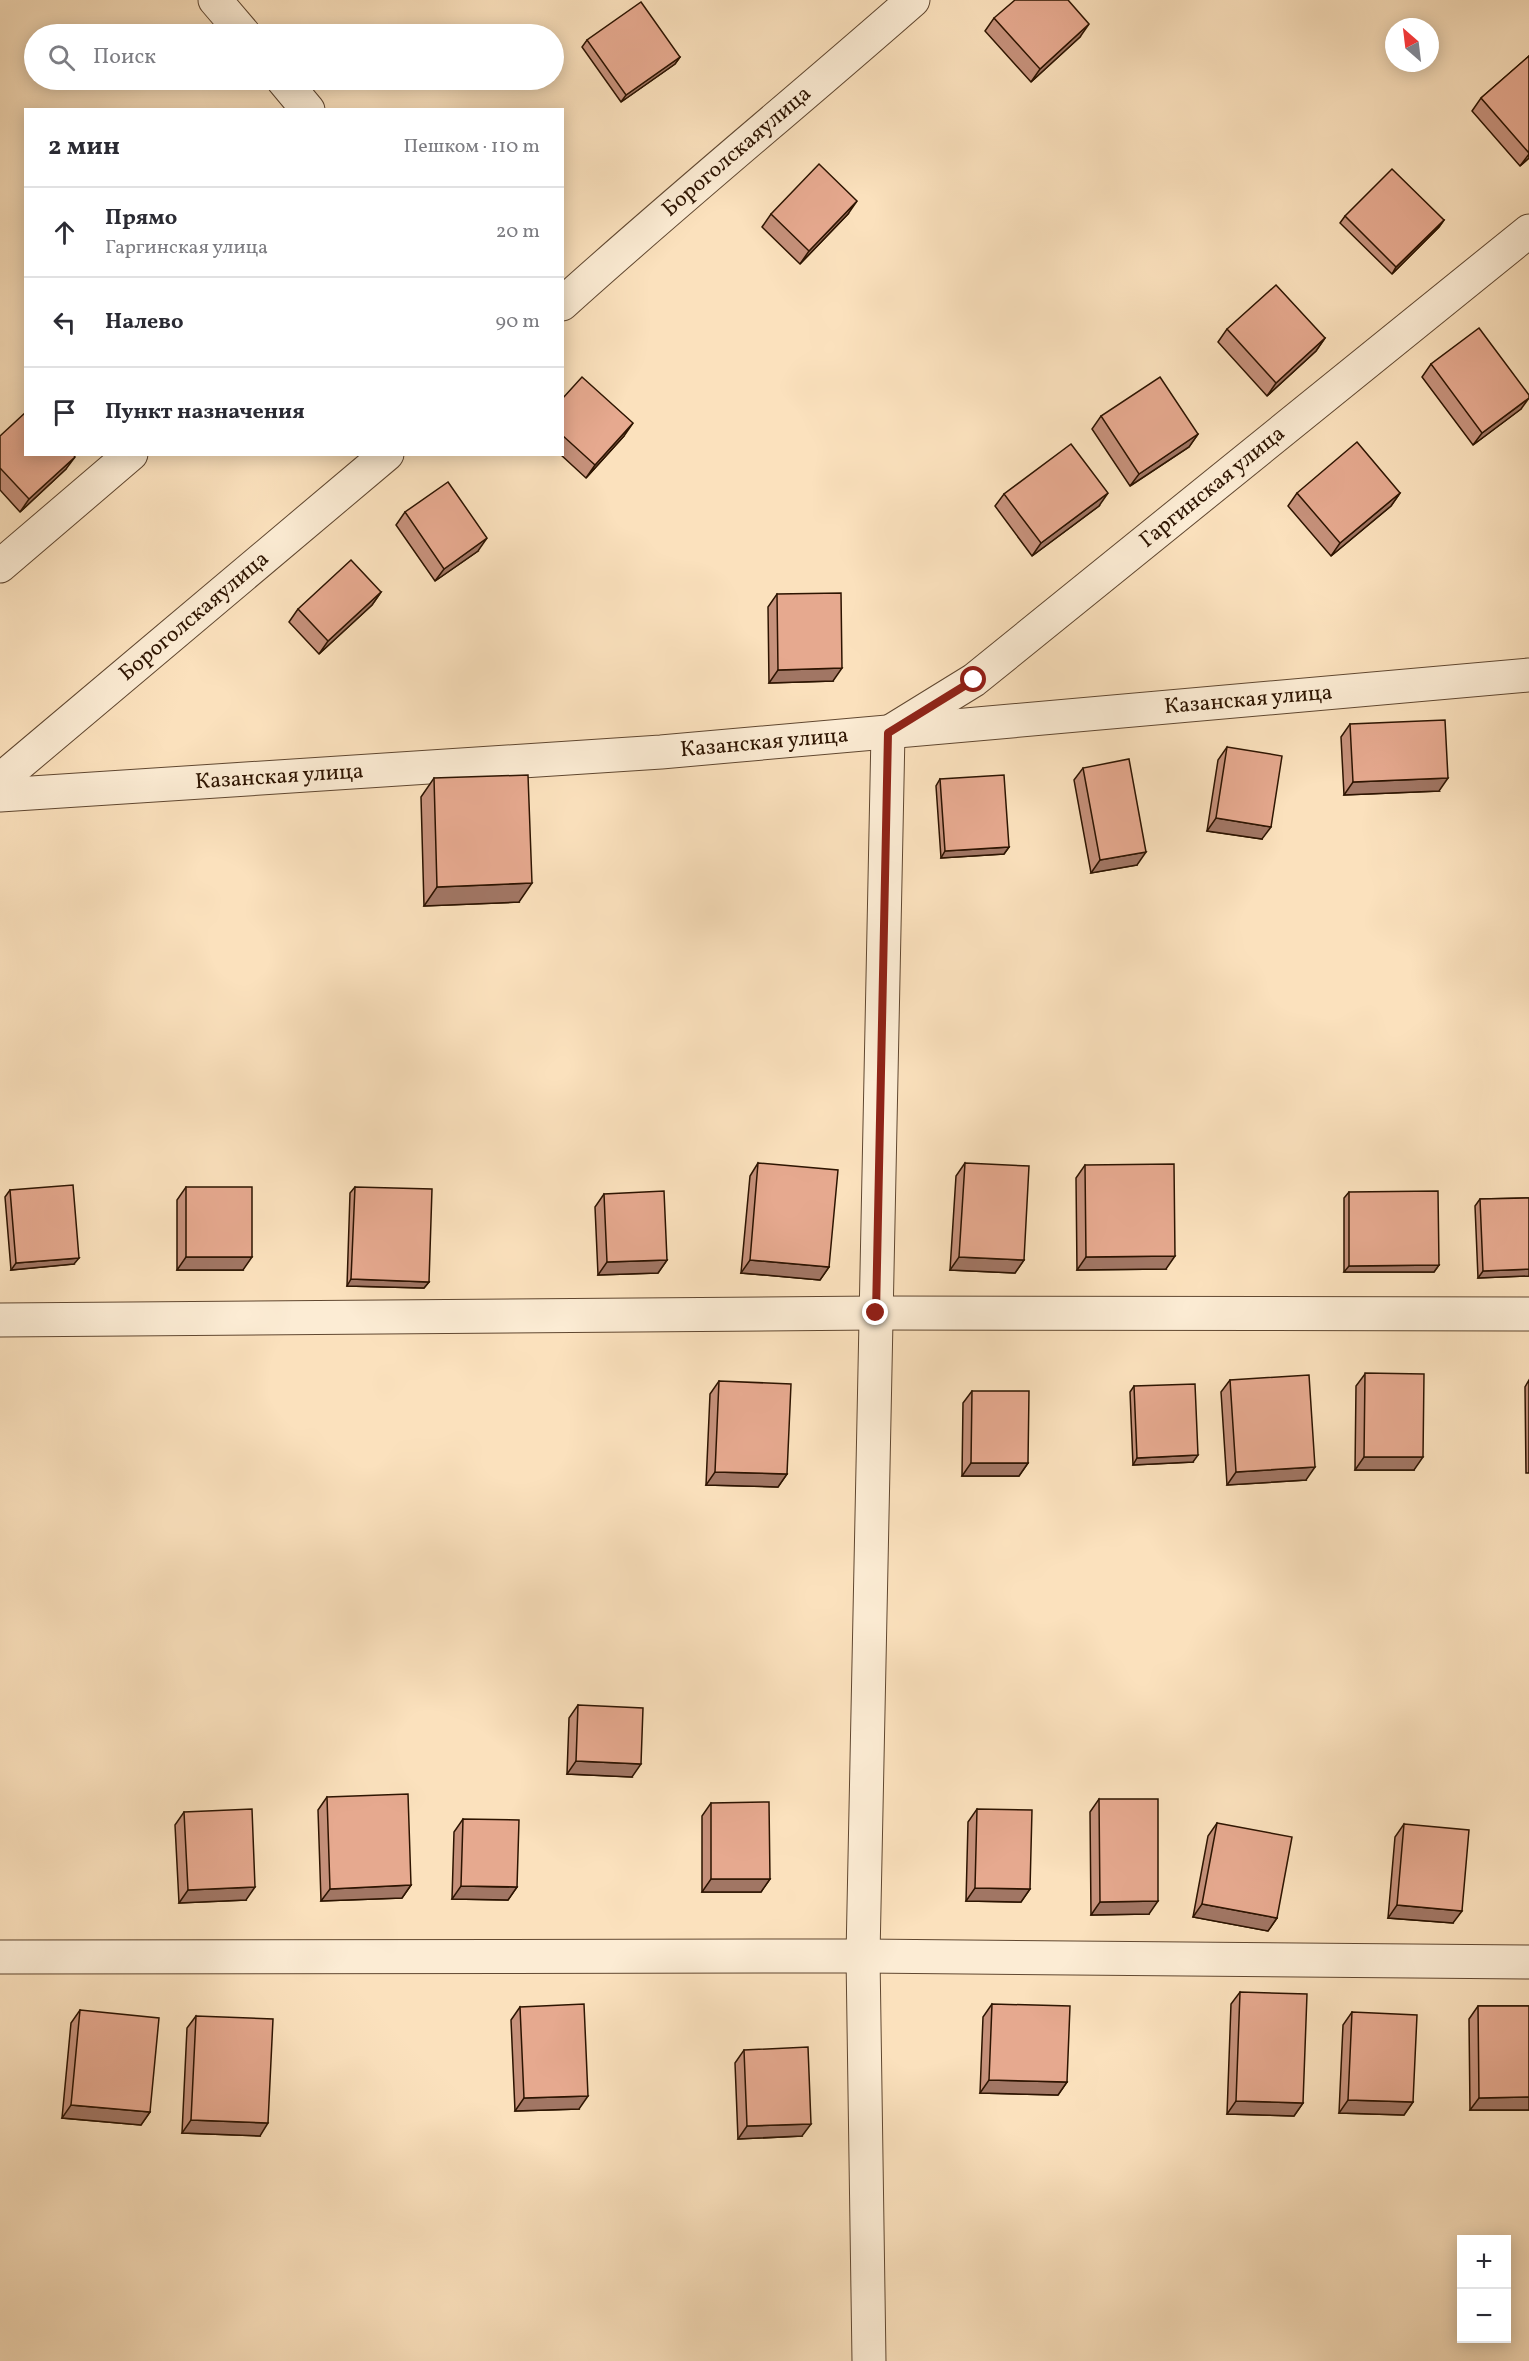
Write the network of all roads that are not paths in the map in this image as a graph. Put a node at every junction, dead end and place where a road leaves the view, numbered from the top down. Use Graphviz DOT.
graph roads {
  1 [pos="215,0"];
  2 [pos="913,0"];
  3 [pos="235,24"];
  4 [pos="291,90"];
  5 [pos="306,108"];
  6 [pos="1529,231"];
  7 [pos="564,301"];
  8 [pos="129,456"];
  9 [pos="385,456"];
  10 [pos="0,566"];
  11 [pos="1529,675"];
  12 [pos="888,733"];
  13 [pos="0,780"];
  14 [pos="0,795"];
  15 [pos="876,1313"];
  16 [pos="1529,1314"];
  17 [pos="0,1320"];
  18 [pos="863,1956"];
  19 [pos="0,1957"];
  20 [pos="1529,1962"];
  21 [pos="868,2361"];
  1 -- 3 [label="street"];
  2 -- 7 [label="street, Бороголскаяулица"];
  4 -- 5 [label="street"];
  6 -- 12 [label="street, Гаргинская улица"];
  8 -- 10 [label="street"];
  9 -- 13 [label="street, Бороголскаяулица"];
  11 -- 12 [label="street, Казанская улица"];
  12 -- 14 [label="street, Казанская улица"];
  12 -- 15 [label="street"];
  15 -- 16 [label="street"];
  15 -- 17 [label="street"];
  15 -- 18 [label="street"];
  18 -- 19 [label="street"];
  18 -- 20 [label="street"];
  18 -- 21 [label="street"];
}
